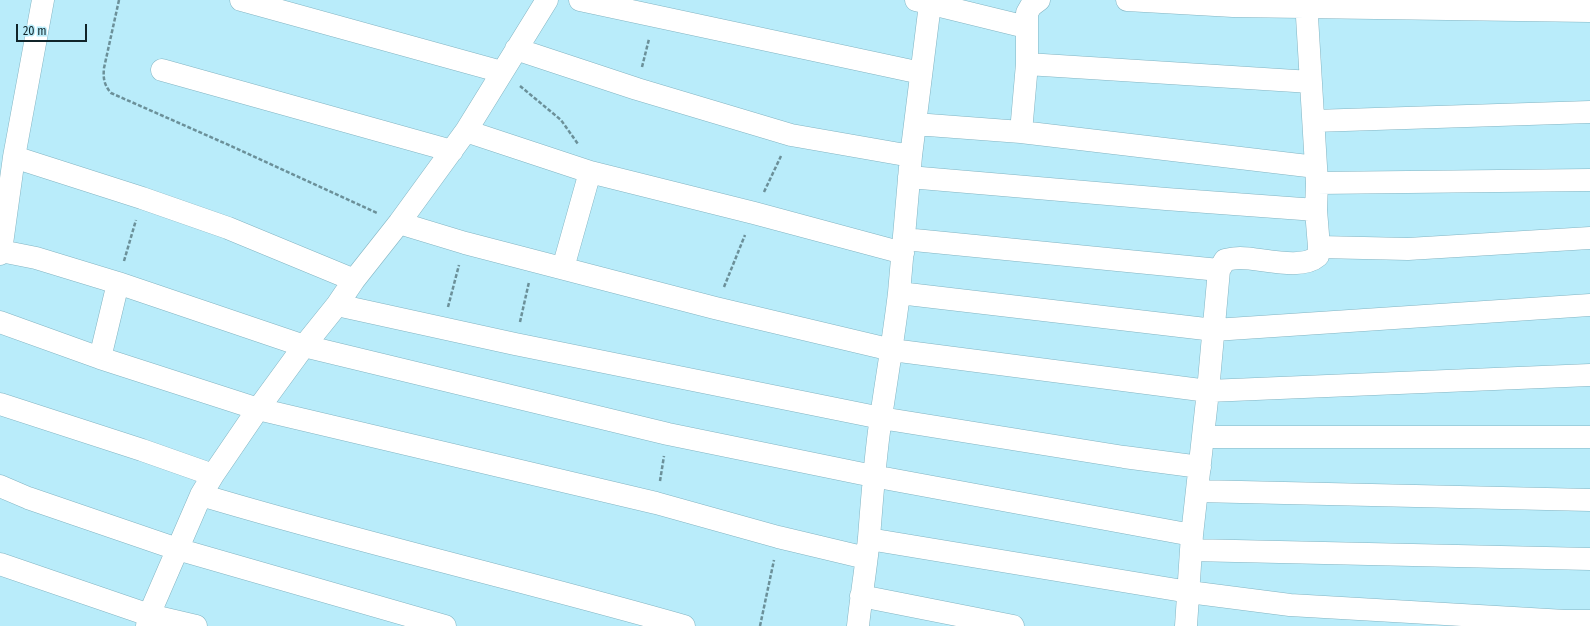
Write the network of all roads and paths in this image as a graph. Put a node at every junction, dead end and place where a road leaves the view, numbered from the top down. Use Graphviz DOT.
graph roads {
  1 [pos="43,0"];
  2 [pos="119,0"];
  3 [pos="241,0"];
  4 [pos="546,0"];
  5 [pos="580,0"];
  6 [pos="1039,0"];
  7 [pos="1127,0"];
  8 [pos="922,2"];
  9 [pos="1306,3"];
  10 [pos="971,7"];
  11 [pos="1590,11"];
  12 [pos="654,16"];
  13 [pos="1026,26"];
  14 [pos="516,49"];
  15 [pos="1027,64"];
  16 [pos="162,70"];
  17 [pos="502,72"];
  18 [pos="921,73"];
  19 [pos="1311,82"];
  20 [pos="637,89"];
  21 [pos="1590,112"];
  22 [pos="1314,121"];
  23 [pos="915,124"];
  24 [pos="466,131"];
  25 [pos="1020,132"];
  26 [pos="791,135"];
  27 [pos="452,151"];
  28 [pos="14,157"];
  29 [pos="910,166"];
  30 [pos="590,172"];
  31 [pos="1316,175"];
  32 [pos="1590,180"];
  33 [pos="142,198"];
  34 [pos="1316,210"];
  35 [pos="754,213"];
  36 [pos="399,223"];
  37 [pos="1590,238"];
  38 [pos="465,243"];
  39 [pos="904,246"];
  40 [pos="1319,247"];
  41 [pos="0,252"];
  42 [pos="534,262"];
  43 [pos="564,268"];
  44 [pos="1219,270"];
  45 [pos="354,280"];
  46 [pos="118,283"];
  47 [pos="899,293"];
  48 [pos="337,305"];
  49 [pos="1590,305"];
  50 [pos="716,308"];
  51 [pos="0,322"];
  52 [pos="442,329"];
  53 [pos="1214,330"];
  54 [pos="515,344"];
  55 [pos="304,346"];
  56 [pos="892,350"];
  57 [pos="100,358"];
  58 [pos="1590,375"];
  59 [pos="1208,391"];
  60 [pos="0,404"];
  61 [pos="258,409"];
  62 [pos="881,418"];
  63 [pos="668,434"];
  64 [pos="1203,437"];
  65 [pos="1590,437"];
  66 [pos="1200,467"];
  67 [pos="213,475"];
  68 [pos="873,476"];
  69 [pos="0,486"];
  70 [pos="1197,491"];
  71 [pos="201,495"];
  72 [pos="1590,500"];
  73 [pos="656,503"];
  74 [pos="778,537"];
  75 [pos="1192,543"];
  76 [pos="177,548"];
  77 [pos="867,549"];
  78 [pos="1590,559"];
  79 [pos="0,564"];
  80 [pos="1189,592"];
  81 [pos="861,596"];
  82 [pos="148,620"];
  83 [pos="1590,621"];
  84 [pos="196,626"];
  85 [pos="445,626"];
  86 [pos="684,626"];
  87 [pos="760,626"];
  88 [pos="858,626"];
  89 [pos="1013,626"];
  90 [pos="1186,626"];
  1 -- 28 [label="street"];
  2 -- 36 [label="path"];
  3 -- 17 [label="street"];
  4 -- 14 [label="street"];
  5 -- 12 [label="street"];
  6 -- 13 [label="street"];
  7 -- 9 [label="street"];
  8 -- 10 [label="street"];
  8 -- 18 [label="street"];
  9 -- 11 [label="street"];
  9 -- 19 [label="street"];
  10 -- 13 [label="street"];
  12 -- 18 [label="street"];
  12 -- 20 [label="path"];
  13 -- 15 [label="street"];
  14 -- 17 [label="street"];
  14 -- 20 [label="street"];
  15 -- 19 [label="street"];
  15 -- 25 [label="street"];
  16 -- 27 [label="street"];
  17 -- 24 [label="street"];
  17 -- 30 [label="path"];
  18 -- 23 [label="street"];
  19 -- 22 [label="street"];
  20 -- 26 [label="street"];
  21 -- 22 [label="street"];
  22 -- 31 [label="street"];
  23 -- 25 [label="street"];
  23 -- 29 [label="street"];
  24 -- 27 [label="street"];
  24 -- 30 [label="street"];
  25 -- 31 [label="street"];
  26 -- 29 [label="street"];
  26 -- 35 [label="path"];
  27 -- 36 [label="street"];
  28 -- 33 [label="street"];
  28 -- 41 [label="street"];
  29 -- 34 [label="street"];
  29 -- 39 [label="street"];
  30 -- 35 [label="street"];
  30 -- 43 [label="street"];
  31 -- 32 [label="street"];
  31 -- 34 [label="street"];
  33 -- 45 [label="street"];
  33 -- 46 [label="path"];
  34 -- 40 [label="street"];
  35 -- 39 [label="street"];
  35 -- 50 [label="path"];
  36 -- 38 [label="street"];
  36 -- 45 [label="street"];
  37 -- 40 [label="street"];
  38 -- 42 [label="street"];
  38 -- 52 [label="path"];
  39 -- 44 [label="street"];
  39 -- 47 [label="street"];
  40 -- 44 [label="street"];
  41 -- 46 [label="street"];
  42 -- 43 [label="street"];
  42 -- 54 [label="path"];
  43 -- 50 [label="street"];
  44 -- 53 [label="street"];
  45 -- 48 [label="street"];
  46 -- 55 [label="street"];
  46 -- 57 [label="street"];
  47 -- 53 [label="street"];
  47 -- 56 [label="street"];
  48 -- 52 [label="street"];
  48 -- 55 [label="street"];
  49 -- 53 [label="street"];
  50 -- 56 [label="street"];
  51 -- 57 [label="street"];
  52 -- 54 [label="street"];
  53 -- 59 [label="street"];
  54 -- 62 [label="street"];
  55 -- 61 [label="street"];
  55 -- 63 [label="street"];
  56 -- 59 [label="street"];
  56 -- 62 [label="street"];
  57 -- 61 [label="street"];
  58 -- 59 [label="street"];
  59 -- 64 [label="street"];
  60 -- 67 [label="street"];
  61 -- 67 [label="street"];
  61 -- 73 [label="street"];
  62 -- 66 [label="street"];
  62 -- 68 [label="street"];
  63 -- 68 [label="street"];
  63 -- 73 [label="path"];
  64 -- 65 [label="street"];
  64 -- 66 [label="street"];
  66 -- 70 [label="street"];
  67 -- 71 [label="street"];
  68 -- 75 [label="street"];
  68 -- 77 [label="street"];
  69 -- 76 [label="street"];
  70 -- 72 [label="street"];
  70 -- 75 [label="street"];
  71 -- 76 [label="street"];
  71 -- 86 [label="street"];
  73 -- 74 [label="street"];
  74 -- 77 [label="street"];
  74 -- 87 [label="path"];
  75 -- 78 [label="street"];
  75 -- 80 [label="street"];
  76 -- 82 [label="street"];
  76 -- 85 [label="street"];
  77 -- 80 [label="street"];
  77 -- 81 [label="street"];
  79 -- 82 [label="street"];
  80 -- 83 [label="street"];
  80 -- 90 [label="street"];
  81 -- 88 [label="street"];
  81 -- 89 [label="street"];
  82 -- 84 [label="street"];
}
